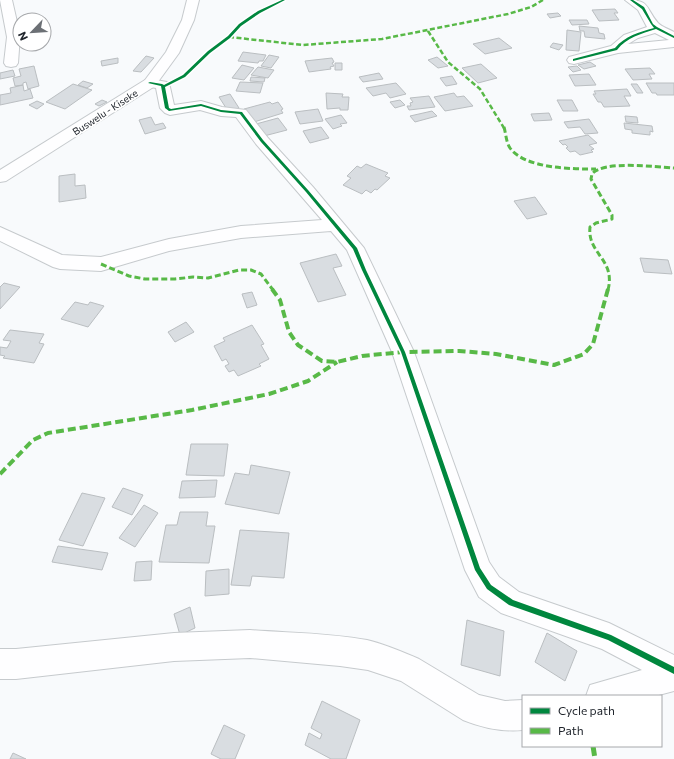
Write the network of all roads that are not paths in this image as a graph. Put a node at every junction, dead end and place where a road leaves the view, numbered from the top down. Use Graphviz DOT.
graph roads {
  1 [pos="6,0"];
  2 [pos="193,0"];
  3 [pos="631,0"];
  4 [pos="656,28"];
  5 [pos="674,37"];
  6 [pos="674,43"];
  7 [pos="616,49"];
  8 [pos="574,60"];
  9 [pos="11,63"];
  10 [pos="150,83"];
  11 [pos="0,177"];
  12 [pos="336,225"];
  13 [pos="0,233"];
  14 [pos="0,664"];
  15 [pos="674,671"];
  16 [pos="674,676"];
  17 [pos="605,695"];
  18 [pos="522,715"];
  1 -- 9 [label="street"];
  2 -- 10 [label="street, Buswelu - Kiseke"];
  3 -- 4 [label="street"];
  4 -- 5 [label="street"];
  4 -- 7 [label="street"];
  6 -- 7 [label="street"];
  7 -- 8 [label="street"];
  10 -- 11 [label="street, Buswelu - Kiseke"];
  10 -- 12 [label="street"];
  12 -- 13 [label="street"];
  12 -- 15 [label="street"];
  14 -- 18 [label="street"];
  16 -- 17 [label="street"];
}
